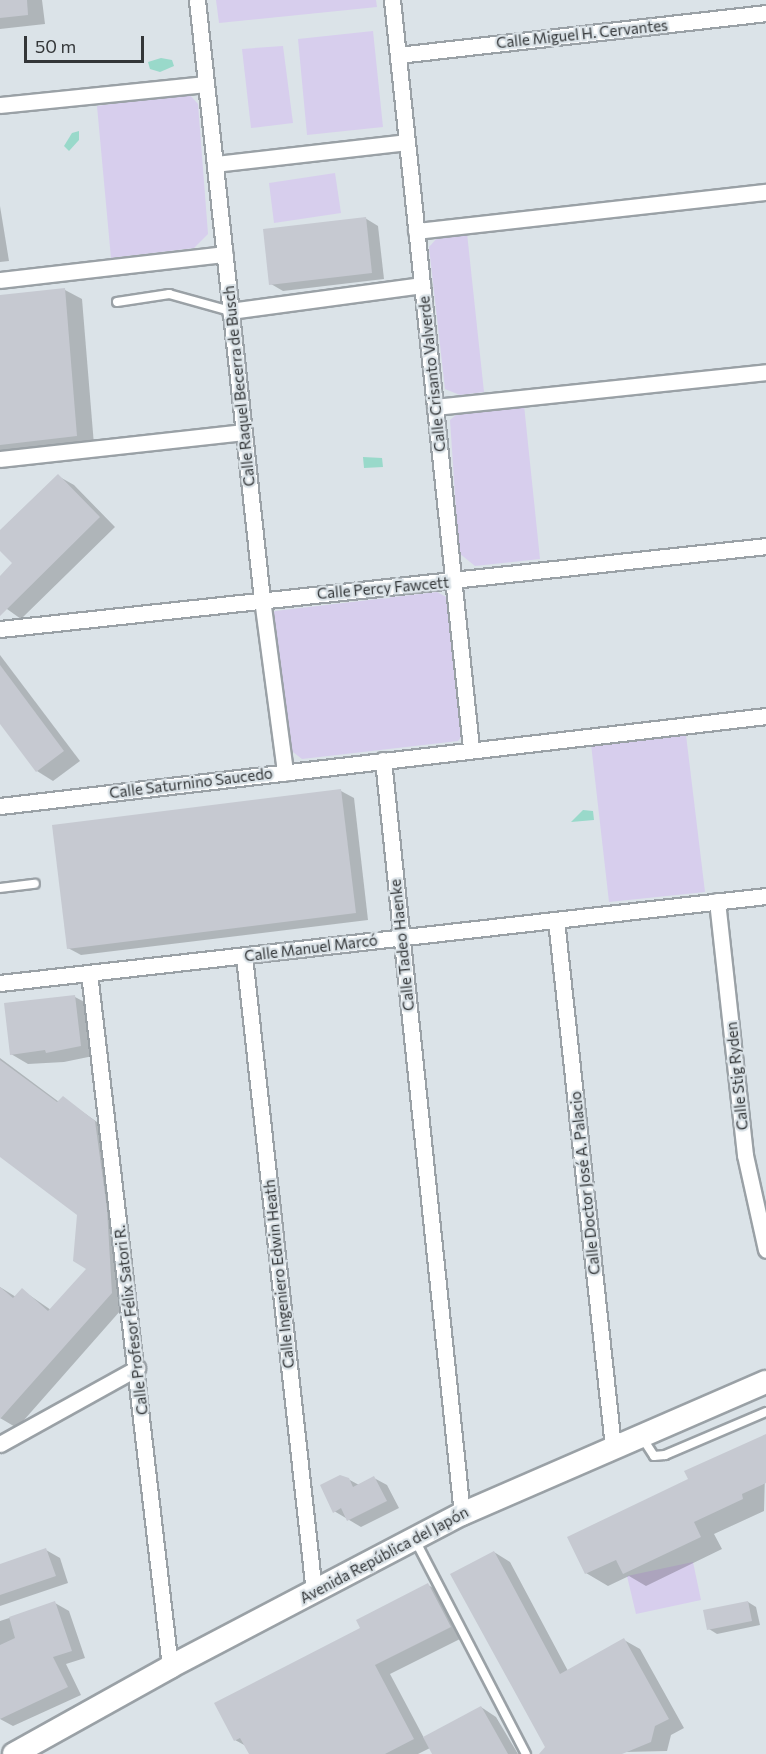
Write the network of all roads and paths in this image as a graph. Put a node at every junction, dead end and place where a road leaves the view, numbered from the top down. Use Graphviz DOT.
graph roads {
  1 [pos="197,0"];
  2 [pos="392,0"];
  3 [pos="766,13"];
  4 [pos="398,55"];
  5 [pos="206,84"];
  6 [pos="0,105"];
  7 [pos="407,142"];
  8 [pos="214,164"];
  9 [pos="766,192"];
  10 [pos="416,231"];
  11 [pos="224,254"];
  12 [pos="0,280"];
  13 [pos="422,285"];
  14 [pos="117,302"];
  15 [pos="230,311"];
  16 [pos="766,372"];
  17 [pos="435,407"];
  18 [pos="244,432"];
  19 [pos="0,459"];
  20 [pos="766,546"];
  21 [pos="453,582"];
  22 [pos="262,599"];
  23 [pos="0,629"];
  24 [pos="766,716"];
  25 [pos="471,748"];
  26 [pos="383,760"];
  27 [pos="285,772"];
  28 [pos="0,806"];
  29 [pos="35,884"];
  30 [pos="0,888"];
  31 [pos="766,896"];
  32 [pos="717,901"];
  33 [pos="556,920"];
  34 [pos="401,937"];
  35 [pos="244,956"];
  36 [pos="89,973"];
  37 [pos="0,983"];
  38 [pos="766,1250"];
  39 [pos="137,1368"];
  40 [pos="766,1382"];
  41 [pos="766,1412"];
  42 [pos="641,1434"];
  43 [pos="0,1444"];
  44 [pos="613,1446"];
  45 [pos="462,1514"];
  46 [pos="414,1539"];
  47 [pos="314,1592"];
  48 [pos="170,1666"];
  49 [pos="14,1754"];
  50 [pos="526,1754"];
  1 -- 5 [label="street, Calle Raquel Becerra de Busch"];
  2 -- 4 [label="street, Calle Crisanto Valverde"];
  3 -- 4 [label="street, Calle Miguel H. Cervantes"];
  4 -- 7 [label="street, Calle Crisanto Valverde"];
  5 -- 6 [label="street"];
  5 -- 8 [label="street, Calle Raquel Becerra de Busch"];
  7 -- 8 [label="street"];
  7 -- 10 [label="street, Calle Crisanto Valverde"];
  8 -- 11 [label="street, Calle Raquel Becerra de Busch"];
  9 -- 10 [label="street"];
  10 -- 13 [label="street, Calle Crisanto Valverde"];
  11 -- 12 [label="street"];
  11 -- 15 [label="street, Calle Raquel Becerra de Busch"];
  13 -- 15 [label="street"];
  13 -- 17 [label="street, Calle Crisanto Valverde"];
  14 -- 15 [label="lane"];
  15 -- 18 [label="street, Calle Raquel Becerra de Busch"];
  16 -- 17 [label="street"];
  17 -- 21 [label="street, Calle Crisanto Valverde"];
  18 -- 19 [label="street"];
  18 -- 22 [label="street, Calle Raquel Becerra de Busch"];
  20 -- 21 [label="street, Calle Percy Fawcett"];
  21 -- 22 [label="street, Calle Percy Fawcett"];
  21 -- 25 [label="street, Calle Crisanto Valverde"];
  22 -- 23 [label="street, Calle Percy Fawcett"];
  22 -- 27 [label="street, Calle Raquel Becerra de Busch"];
  24 -- 25 [label="street"];
  25 -- 26 [label="street"];
  26 -- 27 [label="street, Calle Saturnino Saucedo"];
  26 -- 34 [label="street, Calle Tadeo Haenke"];
  27 -- 28 [label="street, Calle Saturnino Saucedo"];
  29 -- 30 [label="lane"];
  31 -- 32 [label="street, Calle Manuel Marcó"];
  32 -- 33 [label="street, Calle Manuel Marcó"];
  32 -- 38 [label="street, Calle Stig Ryden"];
  33 -- 34 [label="street, Calle Manuel Marcó"];
  33 -- 44 [label="street, Calle Doctor José A. Palacio"];
  34 -- 35 [label="street, Calle Manuel Marcó"];
  34 -- 45 [label="street, Calle Tadeo Haenke"];
  35 -- 36 [label="street, Calle Manuel Marcó"];
  35 -- 47 [label="street, Calle Ingeniero Edwin Heath"];
  36 -- 37 [label="street, Calle Manuel Marcó"];
  36 -- 39 [label="street, Calle Profesor Félix Satori R."];
  39 -- 43 [label="street"];
  39 -- 48 [label="street, Calle Profesor Félix Satori R."];
  40 -- 42 [label="street, Avenida República del Japón"];
  41 -- 42 [label="lane"];
  42 -- 44 [label="street, Avenida República del Japón"];
  44 -- 45 [label="street, Avenida República del Japón"];
  45 -- 46 [label="street, Avenida República del Japón"];
  46 -- 47 [label="street, Avenida República del Japón"];
  46 -- 50 [label="lane"];
  47 -- 48 [label="street, Avenida República del Japón"];
  48 -- 49 [label="street, Avenida República del Japón"];
}
